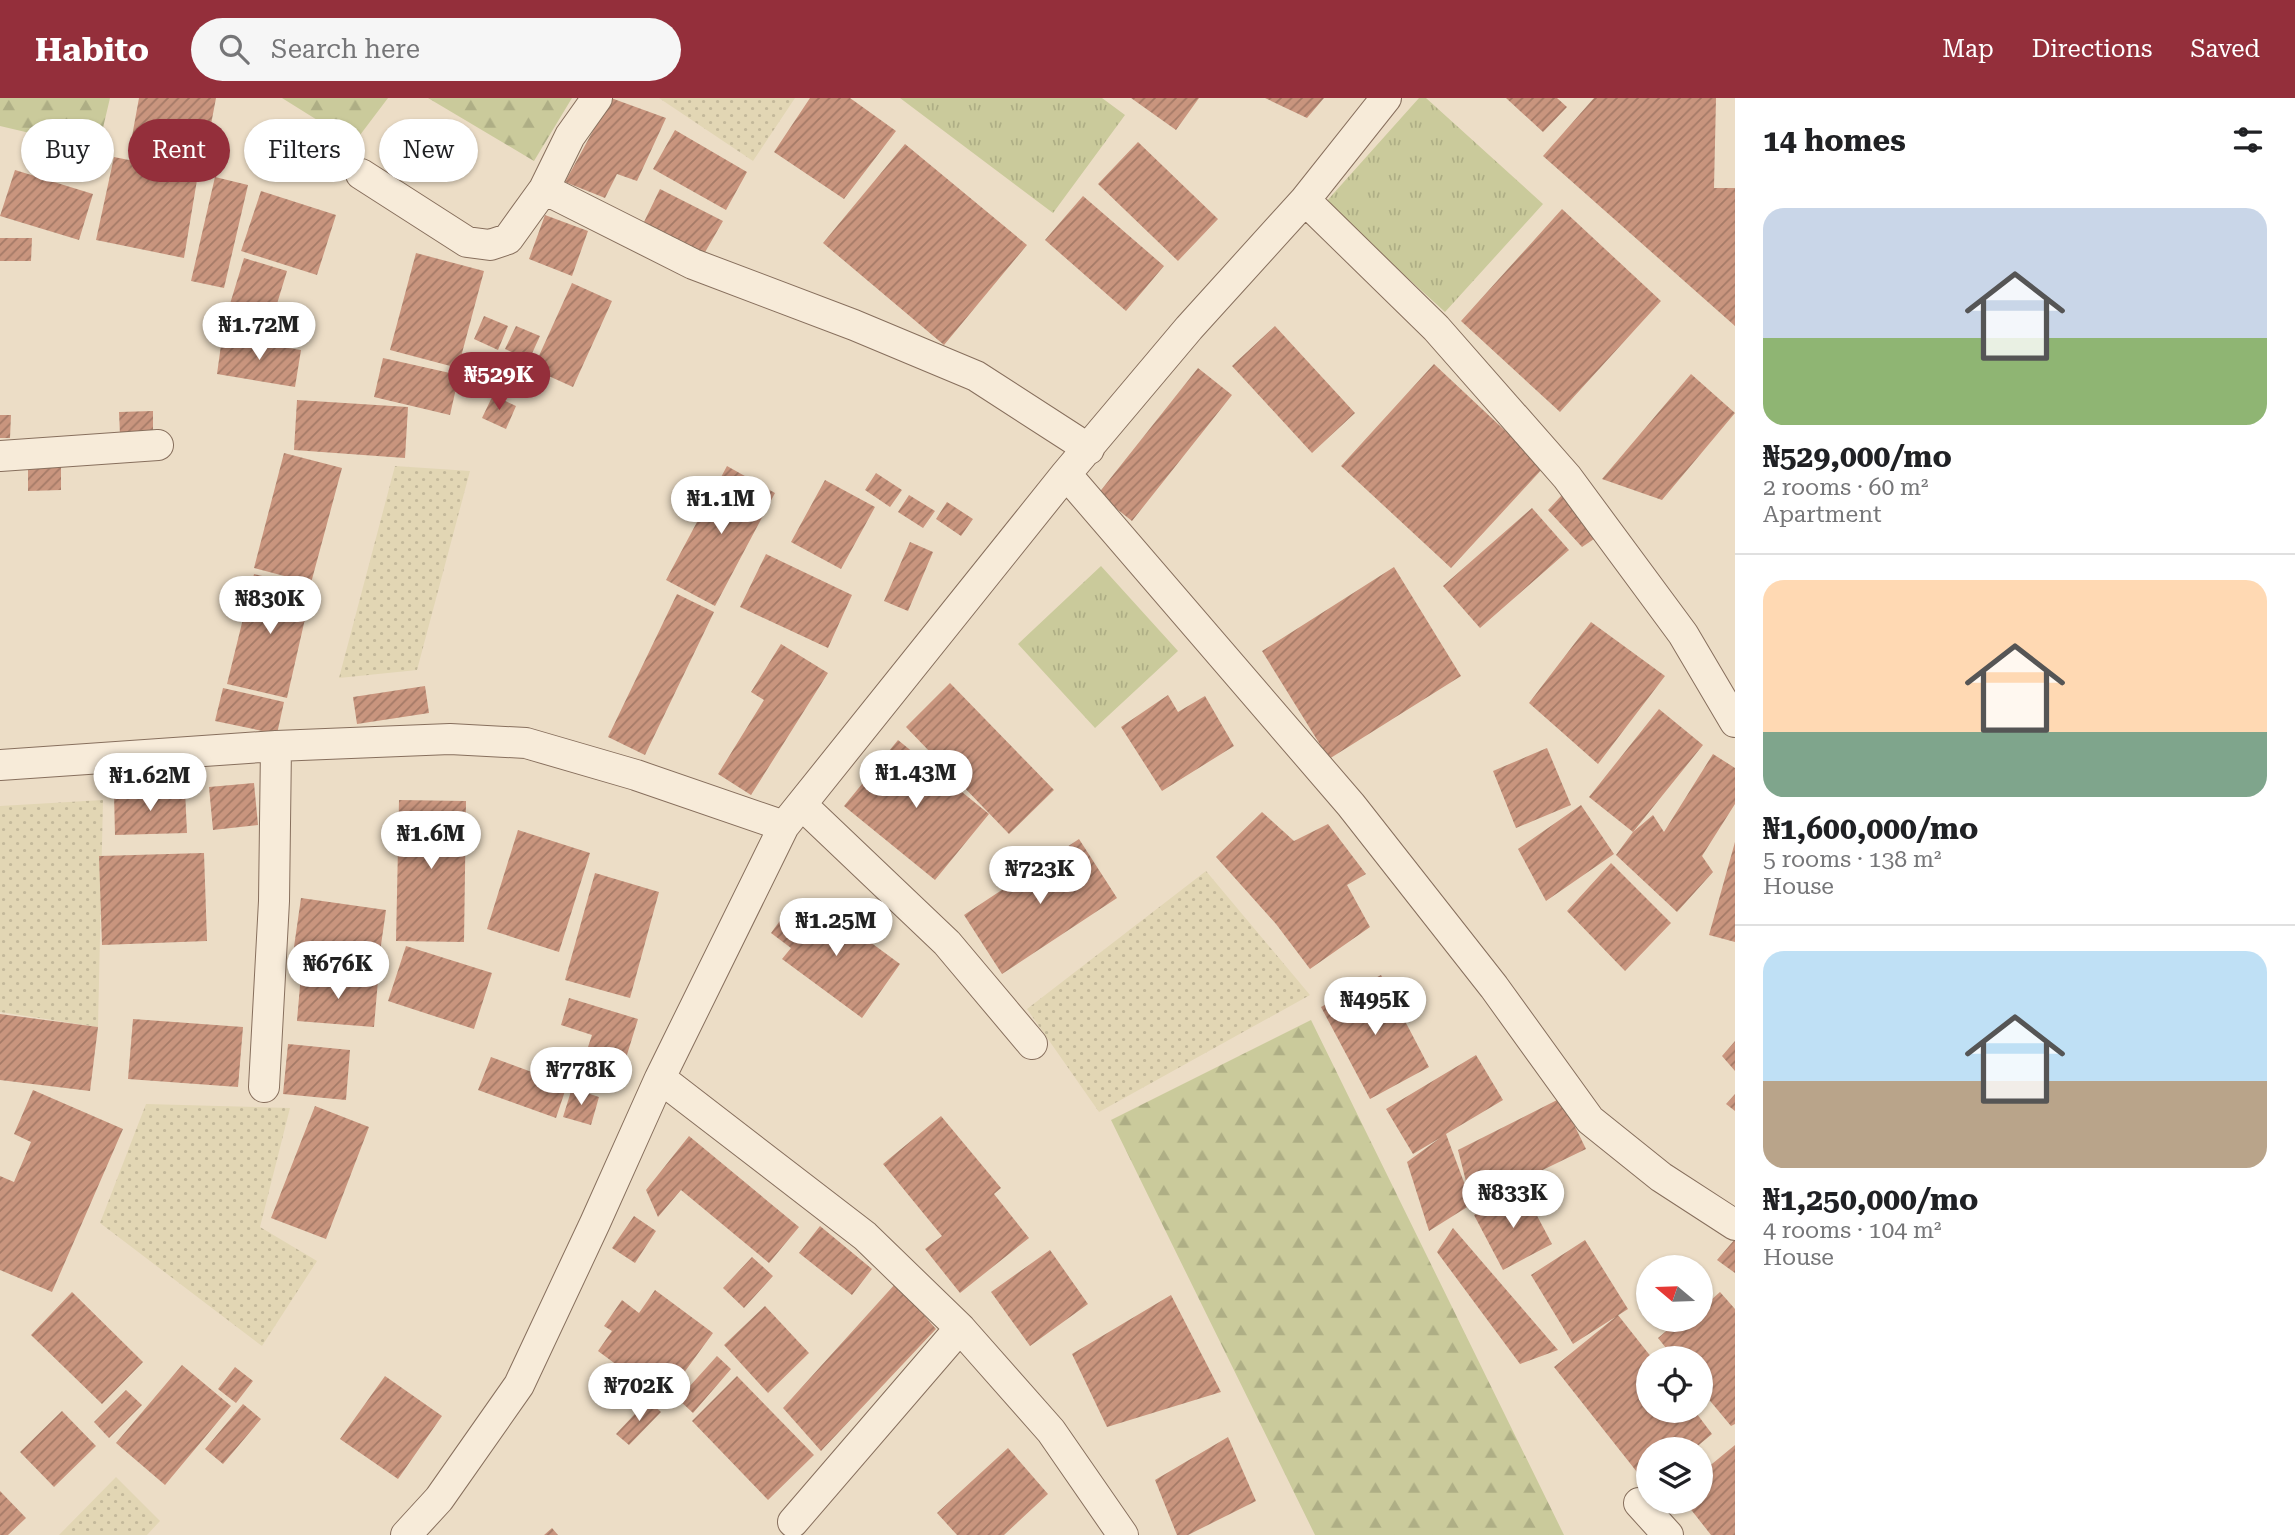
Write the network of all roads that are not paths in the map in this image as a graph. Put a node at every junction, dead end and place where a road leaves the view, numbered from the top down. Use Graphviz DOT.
graph roads {
  1 [pos="597,98"];
  2 [pos="1386,98"];
  3 [pos="365,177"];
  4 [pos="544,189"];
  5 [pos="1305,200"];
  6 [pos="158,445"];
  7 [pos="1089,449"];
  8 [pos="0,456"];
  9 [pos="1066,474"];
  10 [pos="1735,722"];
  11 [pos="276,746"];
  12 [pos="0,765"];
  13 [pos="793,815"];
  14 [pos="1032,1044"];
  15 [pos="660,1078"];
  16 [pos="264,1087"];
  17 [pos="1735,1225"];
  18 [pos="960,1328"];
  19 [pos="1649,1514"];
  20 [pos="793,1522"];
  21 [pos="406,1535"];
  22 [pos="1123,1535"];
  23 [pos="1668,1535"];
  1 -- 4 [label="street"];
  2 -- 5 [label="street"];
  3 -- 4 [label="street"];
  4 -- 7 [label="street"];
  5 -- 7 [label="street"];
  5 -- 10 [label="street"];
  6 -- 8 [label="street"];
  7 -- 9 [label="street"];
  9 -- 13 [label="street"];
  9 -- 17 [label="street"];
  11 -- 12 [label="street"];
  11 -- 13 [label="street"];
  11 -- 16 [label="street"];
  13 -- 14 [label="street"];
  13 -- 15 [label="street"];
  15 -- 18 [label="street"];
  15 -- 21 [label="street"];
  18 -- 20 [label="street"];
  18 -- 22 [label="street"];
  19 -- 23 [label="street"];
}
